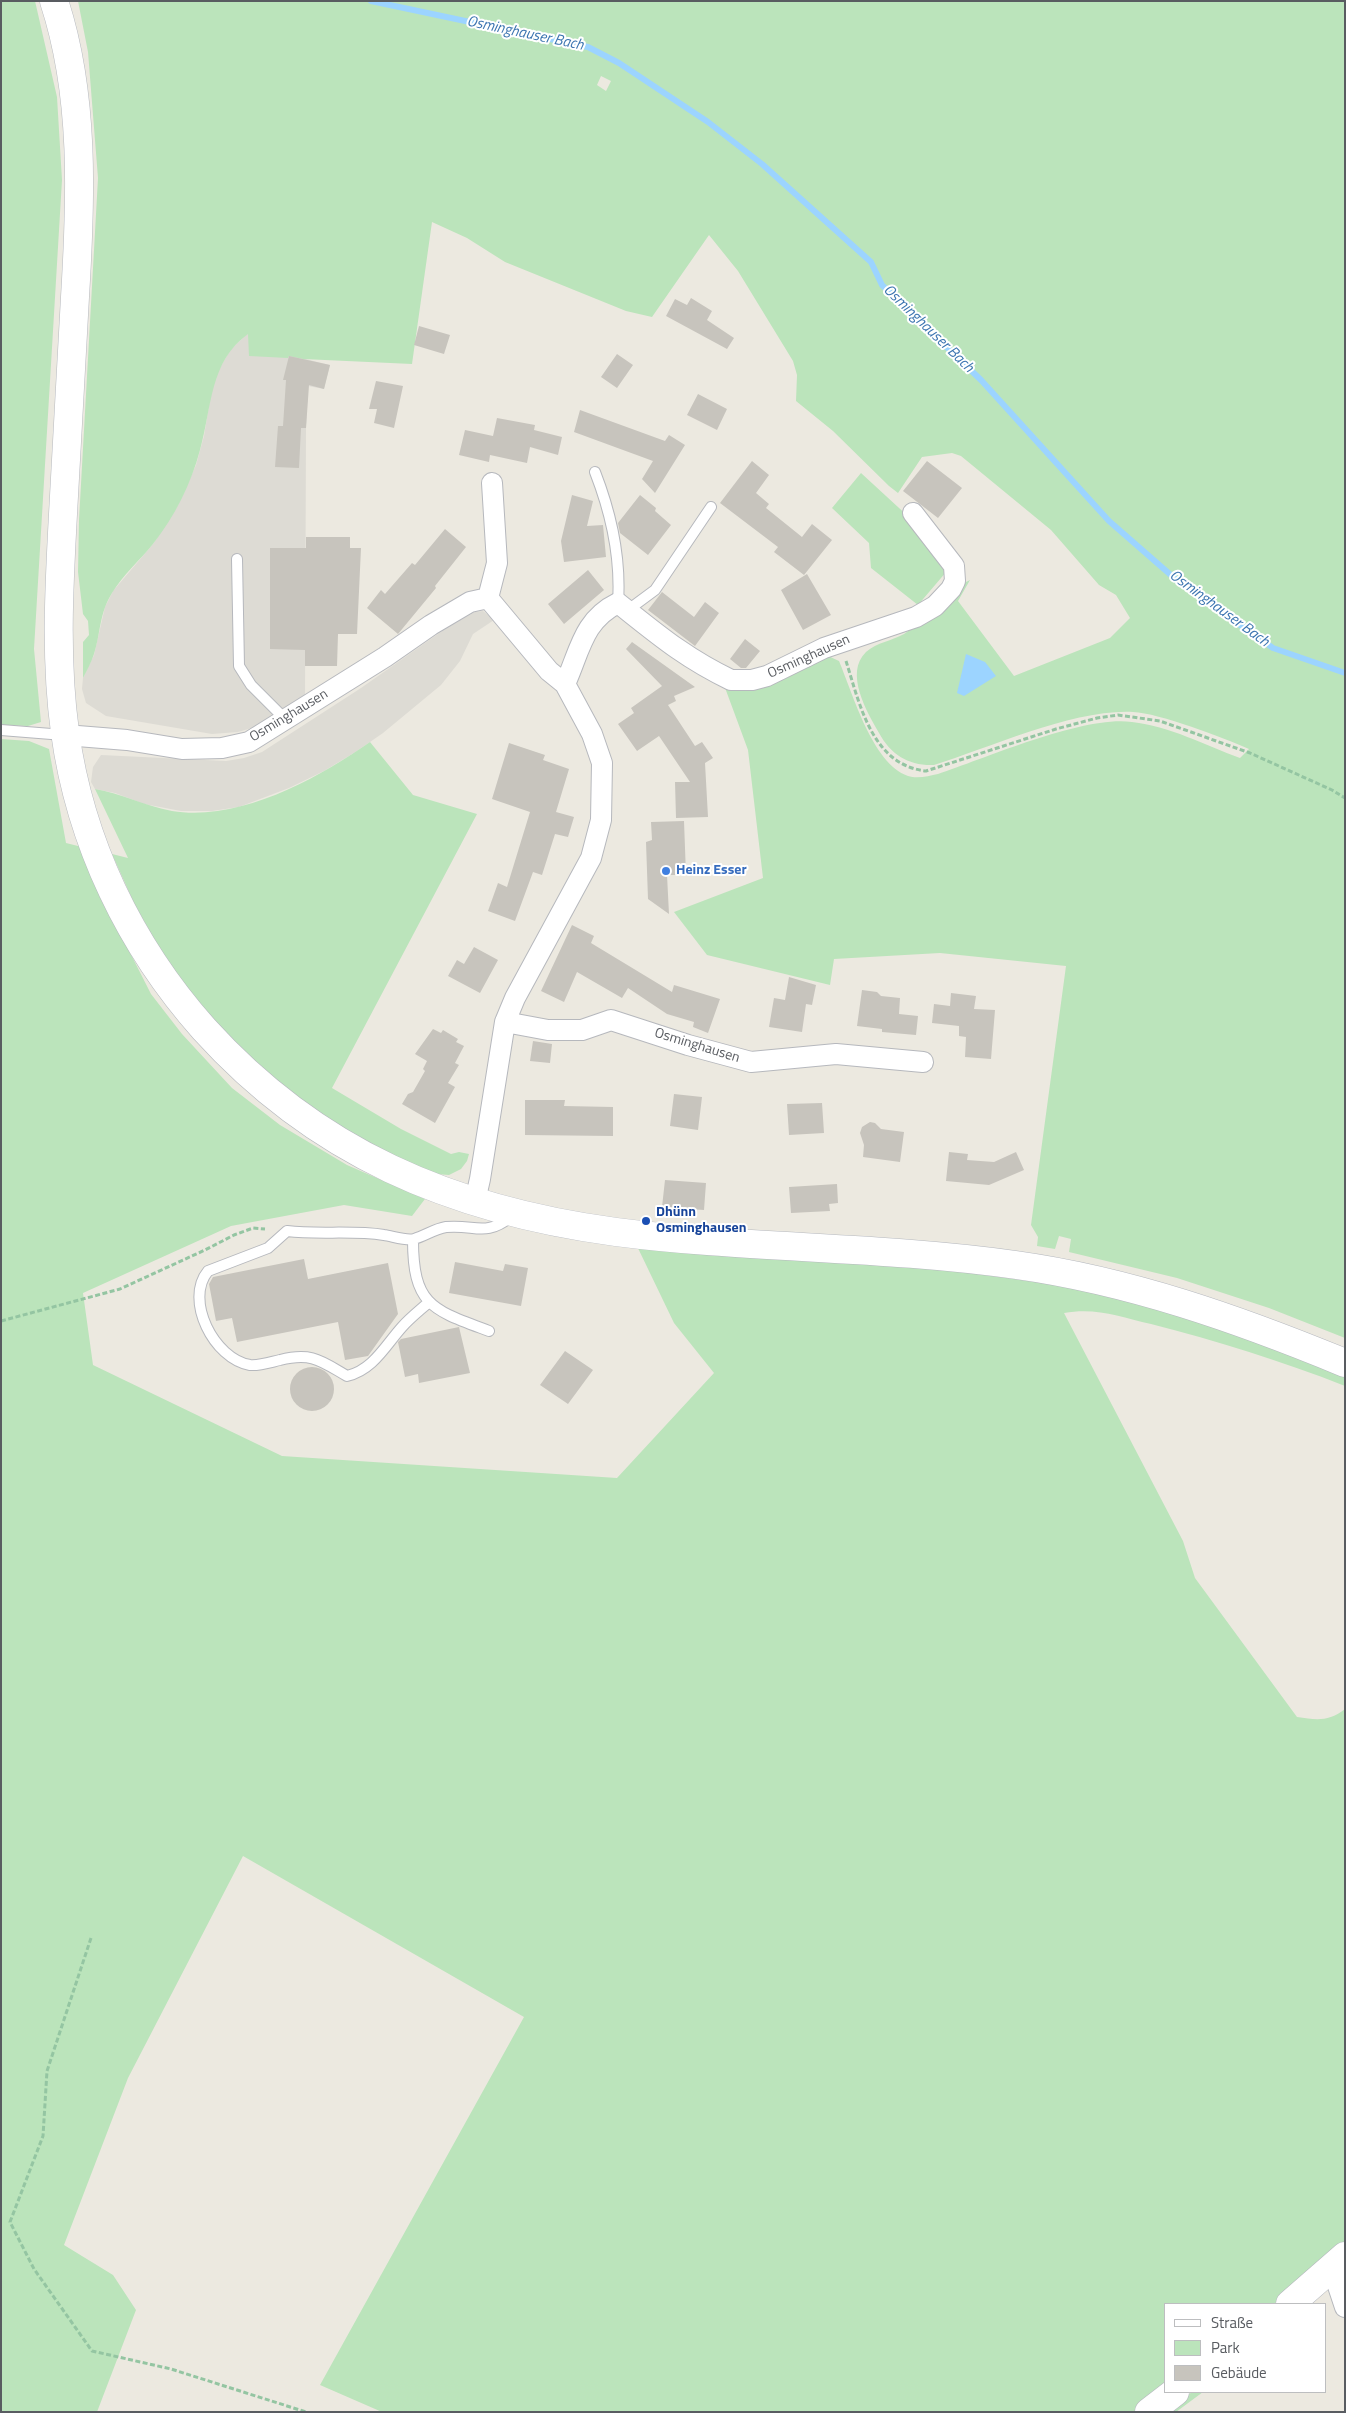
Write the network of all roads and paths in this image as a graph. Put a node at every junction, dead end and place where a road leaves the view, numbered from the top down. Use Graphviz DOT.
graph roads {
  1 [pos="54,1"];
  2 [pos="595,472"];
  3 [pos="492,483"];
  4 [pos="711,507"];
  5 [pos="913,512"];
  6 [pos="237,559"];
  7 [pos="488,598"];
  8 [pos="623,606"];
  9 [pos="839,642"];
  10 [pos="565,684"];
  11 [pos="286,720"];
  12 [pos="1,730"];
  13 [pos="65,735"];
  14 [pos="1345,798"];
  15 [pos="505,1022"];
  16 [pos="923,1062"];
  17 [pos="475,1201"];
  18 [pos="518,1213"];
  19 [pos="287,1231"];
  20 [pos="413,1240"];
  21 [pos="428,1303"];
  22 [pos="1,1321"];
  23 [pos="489,1332"];
  24 [pos="1345,1363"];
  25 [pos="91,1938"];
  26 [pos="1339,2262"];
  27 [pos="1291,2303"];
  28 [pos="1345,2307"];
  29 [pos="1175,2393"];
  30 [pos="306,2412"];
  31 [pos="1149,2412"];
  1 -- 13 [label="main road"];
  2 -- 8 [label="lane"];
  3 -- 7 [label="street"];
  4 -- 8 [label="lane"];
  5 -- 9 [label="street, Osminghausen"];
  6 -- 11 [label="lane"];
  7 -- 10 [label="street"];
  7 -- 11 [label="street, Osminghausen"];
  8 -- 9 [label="street, Osminghausen"];
  8 -- 10 [label="street"];
  9 -- 14 [label="path"];
  10 -- 15 [label="street"];
  11 -- 13 [label="street, Osminghausen"];
  12 -- 13 [label="lane"];
  13 -- 17 [label="main road"];
  15 -- 16 [label="street, Osminghausen"];
  15 -- 17 [label="street"];
  17 -- 18 [label="main road"];
  18 -- 20 [label="lane"];
  18 -- 24 [label="main road"];
  19 -- 20 [label="lane"];
  19 -- 21 [label="lane"];
  19 -- 22 [label="path"];
  20 -- 21 [label="lane"];
  21 -- 23 [label="lane"];
  25 -- 30 [label="path"];
  26 -- 27 [label="main road"];
  26 -- 28 [label="street"];
  29 -- 31 [label="main road"];
}
